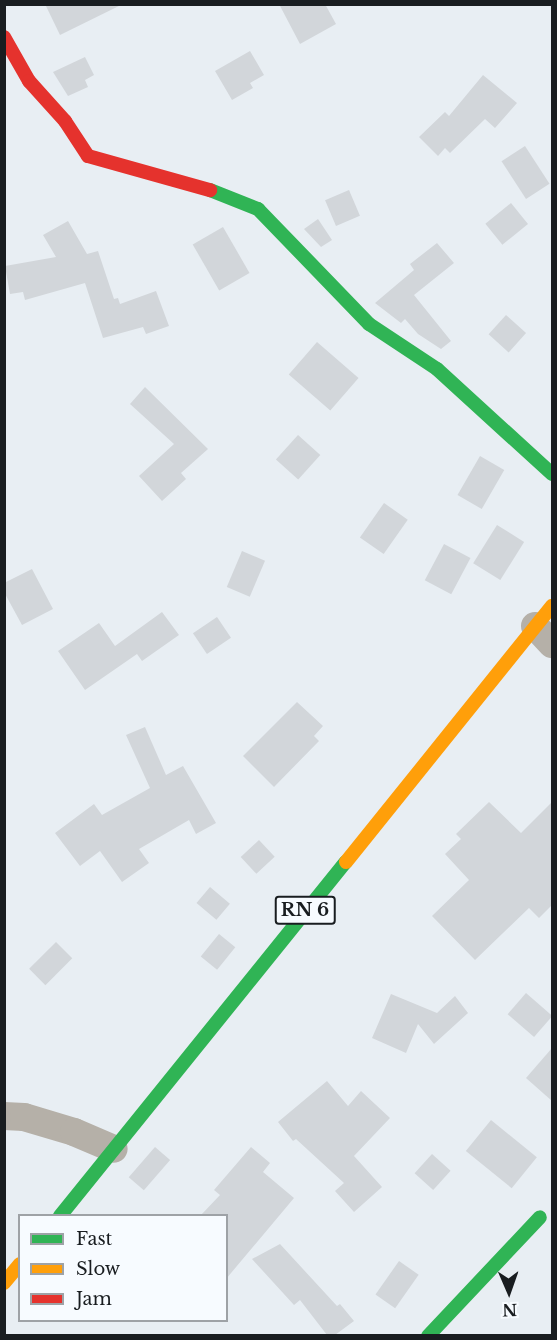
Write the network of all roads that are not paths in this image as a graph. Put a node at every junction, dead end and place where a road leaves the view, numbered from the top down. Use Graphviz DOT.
graph roads {
  1 [pos="4,37"];
  2 [pos="552,474"];
  3 [pos="547,626"];
  4 [pos="4,1116"];
  5 [pos="114,1149"];
  6 [pos="61,1214"];
  7 [pos="540,1217"];
  8 [pos="18,1266"];
  9 [pos="4,1283"];
  10 [pos="428,1335"];
  1 -- 2 [label="street"];
  3 -- 5 [label="street, RN 6"];
  4 -- 5 [label="street"];
  5 -- 6 [label="street, RN 6"];
  7 -- 10 [label="street"];
  8 -- 9 [label="street"];
}
